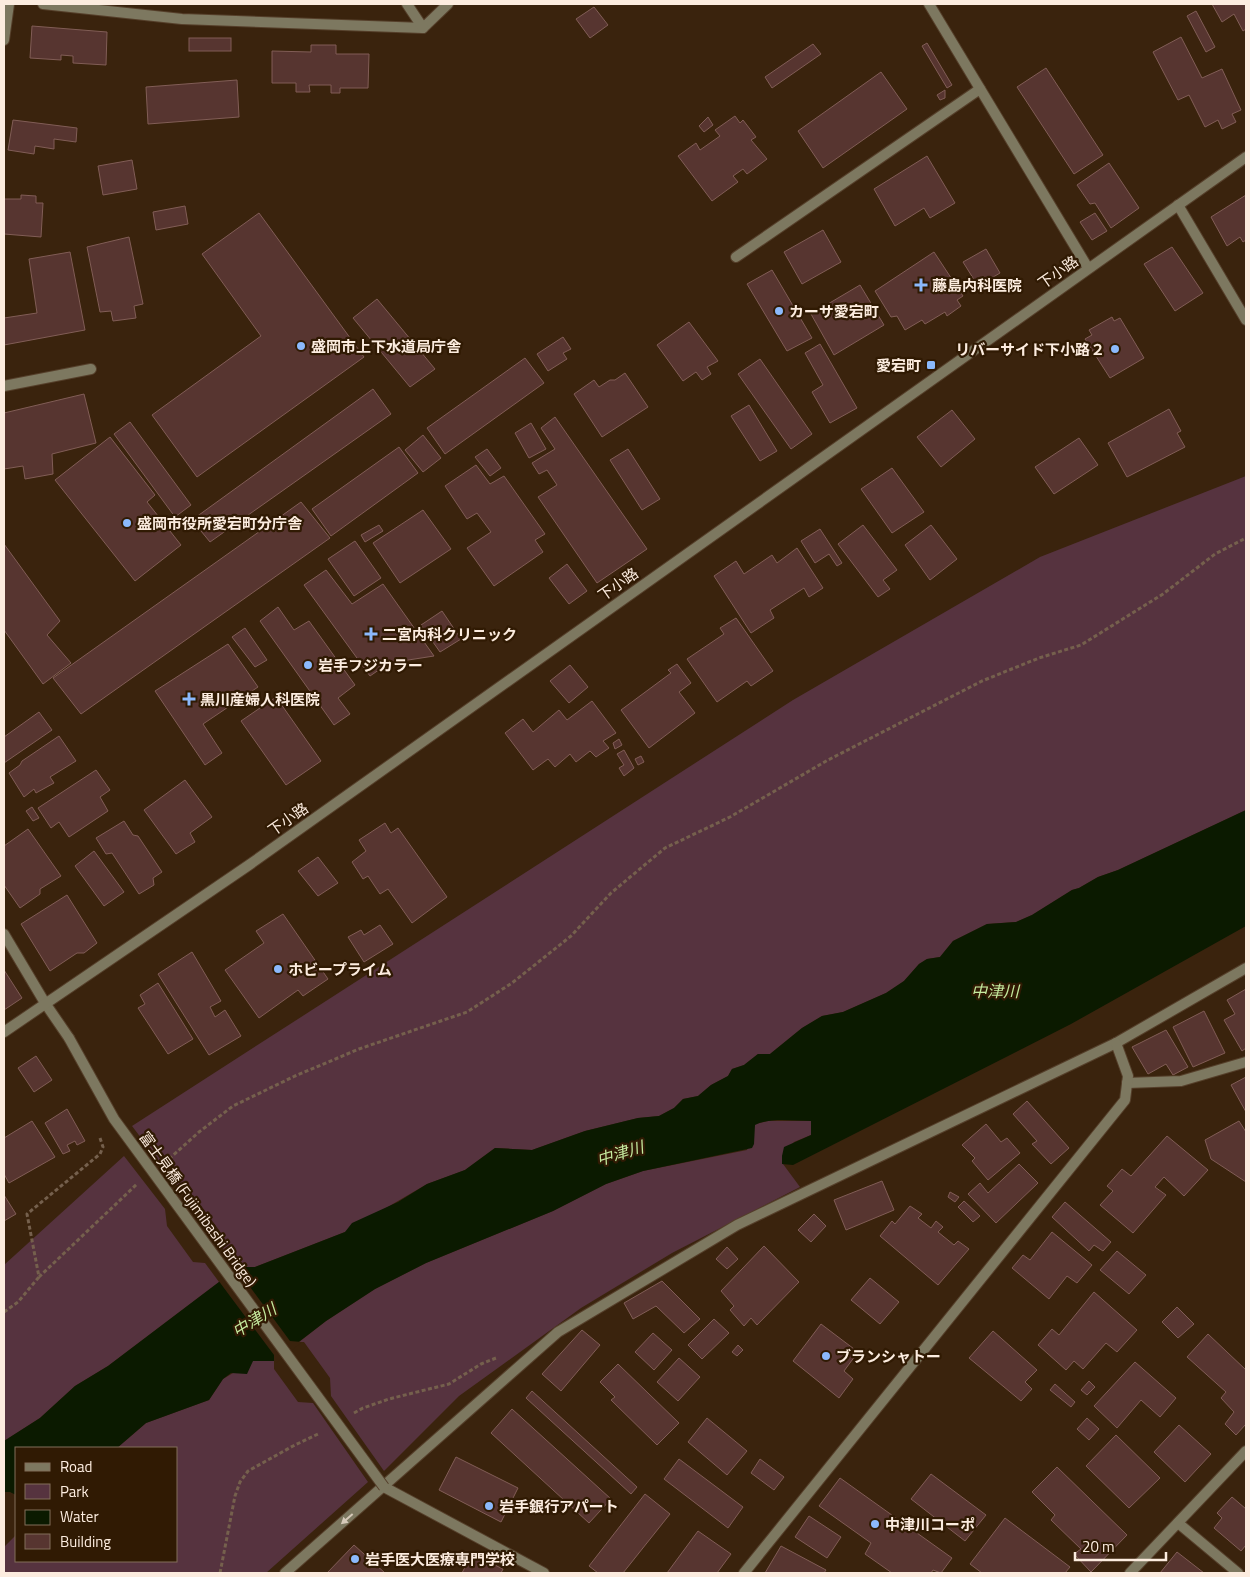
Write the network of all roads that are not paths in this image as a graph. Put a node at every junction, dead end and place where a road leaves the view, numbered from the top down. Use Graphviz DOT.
graph roads {
  1 [pos="9,4"];
  2 [pos="43,4"];
  3 [pos="407,4"];
  4 [pos="448,4"];
  5 [pos="929,4"];
  6 [pos="423,28"];
  7 [pos="4,40"];
  8 [pos="980,89"];
  9 [pos="1246,157"];
  10 [pos="1178,205"];
  11 [pos="736,257"];
  12 [pos="1088,268"];
  13 [pos="1246,320"];
  14 [pos="91,369"];
  15 [pos="4,386"];
  16 [pos="4,934"];
  17 [pos="1246,968"];
  18 [pos="45,1003"];
  19 [pos="4,1032"];
  20 [pos="1116,1043"];
  21 [pos="1246,1062"];
  22 [pos="1127,1083"];
  23 [pos="1246,1451"];
  24 [pos="384,1487"];
  25 [pos="1178,1524"];
  26 [pos="285,1573"];
  27 [pos="544,1573"];
  28 [pos="744,1573"];
  29 [pos="1130,1573"];
  30 [pos="1238,1573"];
  1 -- 7 [label="street"];
  2 -- 6 [label="street"];
  3 -- 6 [label="street"];
  4 -- 6 [label="street"];
  5 -- 8 [label="street"];
  8 -- 11 [label="street"];
  8 -- 12 [label="street"];
  9 -- 10 [label="street, 下小路"];
  10 -- 12 [label="street, 下小路"];
  10 -- 13 [label="street"];
  12 -- 18 [label="street, 下小路"];
  14 -- 15 [label="street"];
  16 -- 18 [label="street, 富士見橋 (Fujimibashi Bridge)"];
  17 -- 20 [label="street"];
  18 -- 19 [label="street, 下小路"];
  18 -- 24 [label="street, 富士見橋 (Fujimibashi Bridge), bridge"];
  20 -- 22 [label="street"];
  20 -- 24 [label="street"];
  21 -- 22 [label="street"];
  22 -- 28 [label="street"];
  23 -- 25 [label="street"];
  24 -- 26 [label="street, one-way"];
  24 -- 27 [label="street"];
  25 -- 29 [label="street"];
  25 -- 30 [label="street"];
}
